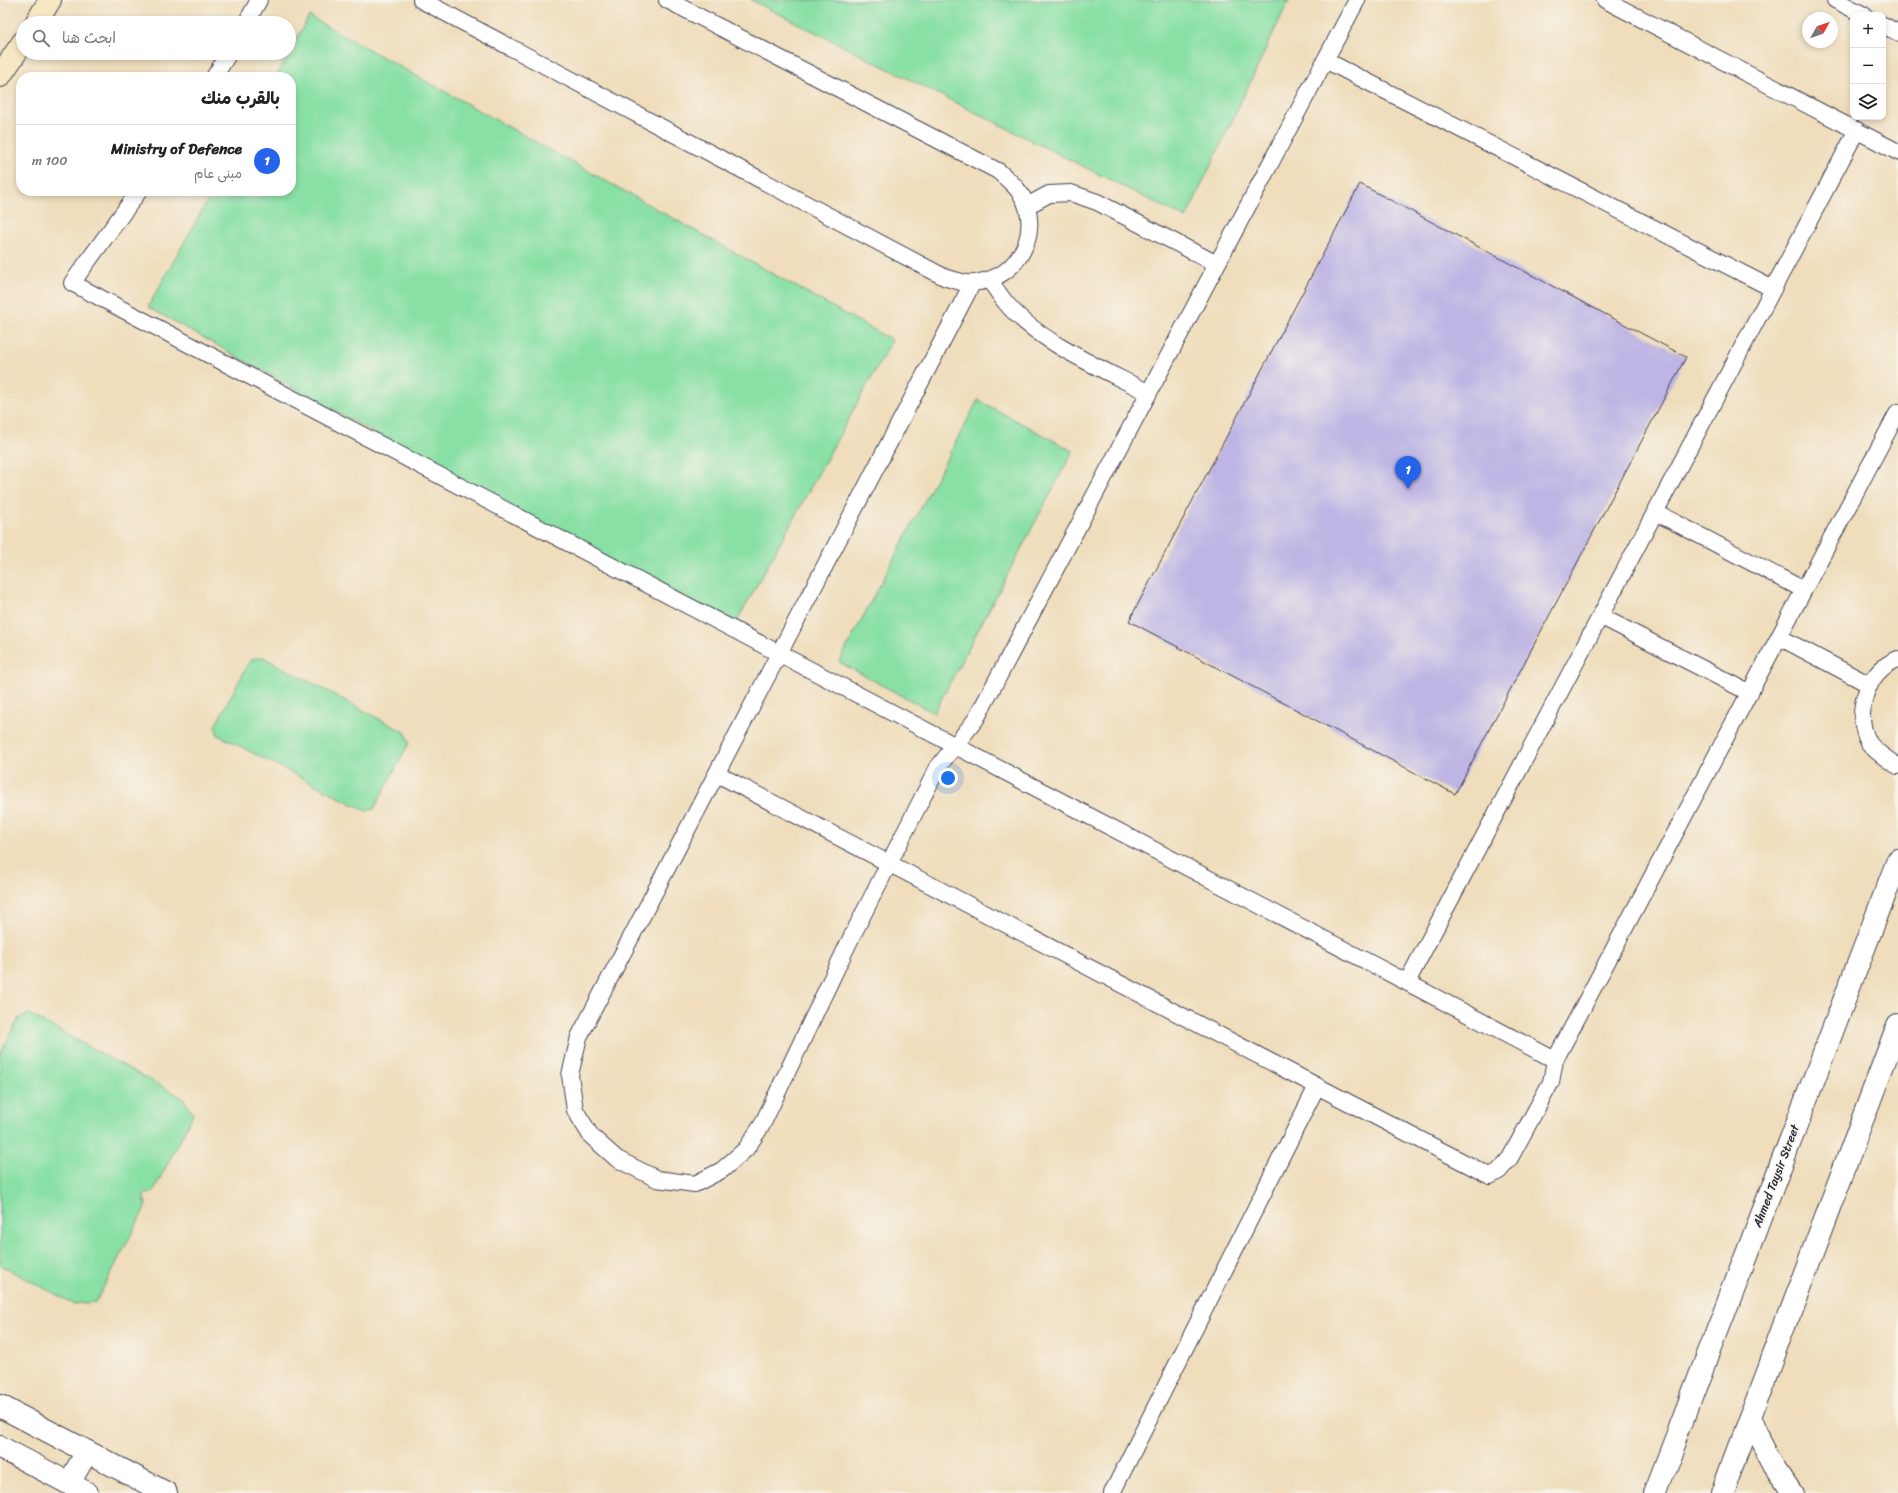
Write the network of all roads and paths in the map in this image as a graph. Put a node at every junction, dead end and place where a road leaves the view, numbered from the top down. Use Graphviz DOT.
graph roads {
  1 [pos="50,0"];
  2 [pos="259,0"];
  3 [pos="421,0"];
  4 [pos="667,0"];
  5 [pos="1357,0"];
  6 [pos="1605,0"];
  7 [pos="1835,0"];
  8 [pos="1858,12"];
  9 [pos="40,16"];
  10 [pos="250,16"];
  11 [pos="1886,27"];
  12 [pos="1898,33"];
  13 [pos="16,52"];
  14 [pos="225,60"];
  15 [pos="1325,60"];
  16 [pos="217,72"];
  17 [pos="0,76"];
  18 [pos="1856,130"];
  19 [pos="1898,152"];
  20 [pos="135,196"];
  21 [pos="1027,206"];
  22 [pos="1217,264"];
  23 [pos="990,280"];
  24 [pos="974,282"];
  25 [pos="1773,289"];
  26 [pos="1149,393"];
  27 [pos="1898,412"];
  28 [pos="1655,512"];
  29 [pos="1804,590"];
  30 [pos="1600,616"];
  31 [pos="1779,637"];
  32 [pos="780,654"];
  33 [pos="1898,659"];
  34 [pos="1870,684"];
  35 [pos="1750,693"];
  36 [pos="956,746"];
  37 [pos="1898,766"];
  38 [pos="717,774"];
  39 [pos="1898,860"];
  40 [pos="889,863"];
  41 [pos="1407,982"];
  42 [pos="1898,1025"];
  43 [pos="1555,1060"];
  44 [pos="1317,1086"];
  45 [pos="0,1406"];
  46 [pos="1750,1420"];
  47 [pos="0,1447"];
  48 [pos="87,1452"];
  49 [pos="78,1488"];
  50 [pos="166,1493"];
  51 [pos="1112,1493"];
  52 [pos="1654,1493"];
  53 [pos="1722,1493"];
  54 [pos="1792,1493"];
  1 -- 9 [label="main road"];
  2 -- 10 [label="lane"];
  3 -- 24 [label="lane"];
  4 -- 21 [label="lane"];
  5 -- 15 [label="lane"];
  6 -- 18 [label="lane"];
  7 -- 8 [label="lane"];
  11 -- 12 [label="lane"];
  13 -- 17 [label="main road"];
  14 -- 16 [label="lane"];
  15 -- 22 [label="lane"];
  15 -- 25 [label="lane"];
  18 -- 19 [label="lane"];
  18 -- 25 [label="lane"];
  20 -- 32 [label="lane"];
  21 -- 22 [label="lane"];
  21 -- 23 [label="lane"];
  22 -- 26 [label="lane"];
  23 -- 24 [label="lane"];
  23 -- 26 [label="lane"];
  24 -- 32 [label="lane"];
  25 -- 28 [label="lane"];
  26 -- 36 [label="lane"];
  27 -- 29 [label="lane"];
  28 -- 29 [label="lane"];
  28 -- 30 [label="lane"];
  29 -- 31 [label="lane"];
  30 -- 35 [label="lane"];
  30 -- 41 [label="lane"];
  31 -- 34 [label="lane"];
  31 -- 35 [label="lane"];
  32 -- 36 [label="lane"];
  32 -- 38 [label="lane"];
  33 -- 34 [label="lane"];
  34 -- 37 [label="lane"];
  35 -- 43 [label="lane"];
  36 -- 40 [label="lane"];
  36 -- 41 [label="lane"];
  38 -- 40 [label="lane"];
  38 -- 40 [label="lane"];
  39 -- 52 [label="street, Ahmed Taysir Street"];
  40 -- 44 [label="lane"];
  41 -- 43 [label="lane"];
  42 -- 46 [label="street"];
  43 -- 44 [label="lane"];
  44 -- 51 [label="lane"];
  45 -- 48 [label="street"];
  46 -- 53 [label="street"];
  46 -- 54 [label="street"];
  47 -- 49 [label="street"];
  48 -- 49 [label="street"];
  48 -- 50 [label="street"];
}
